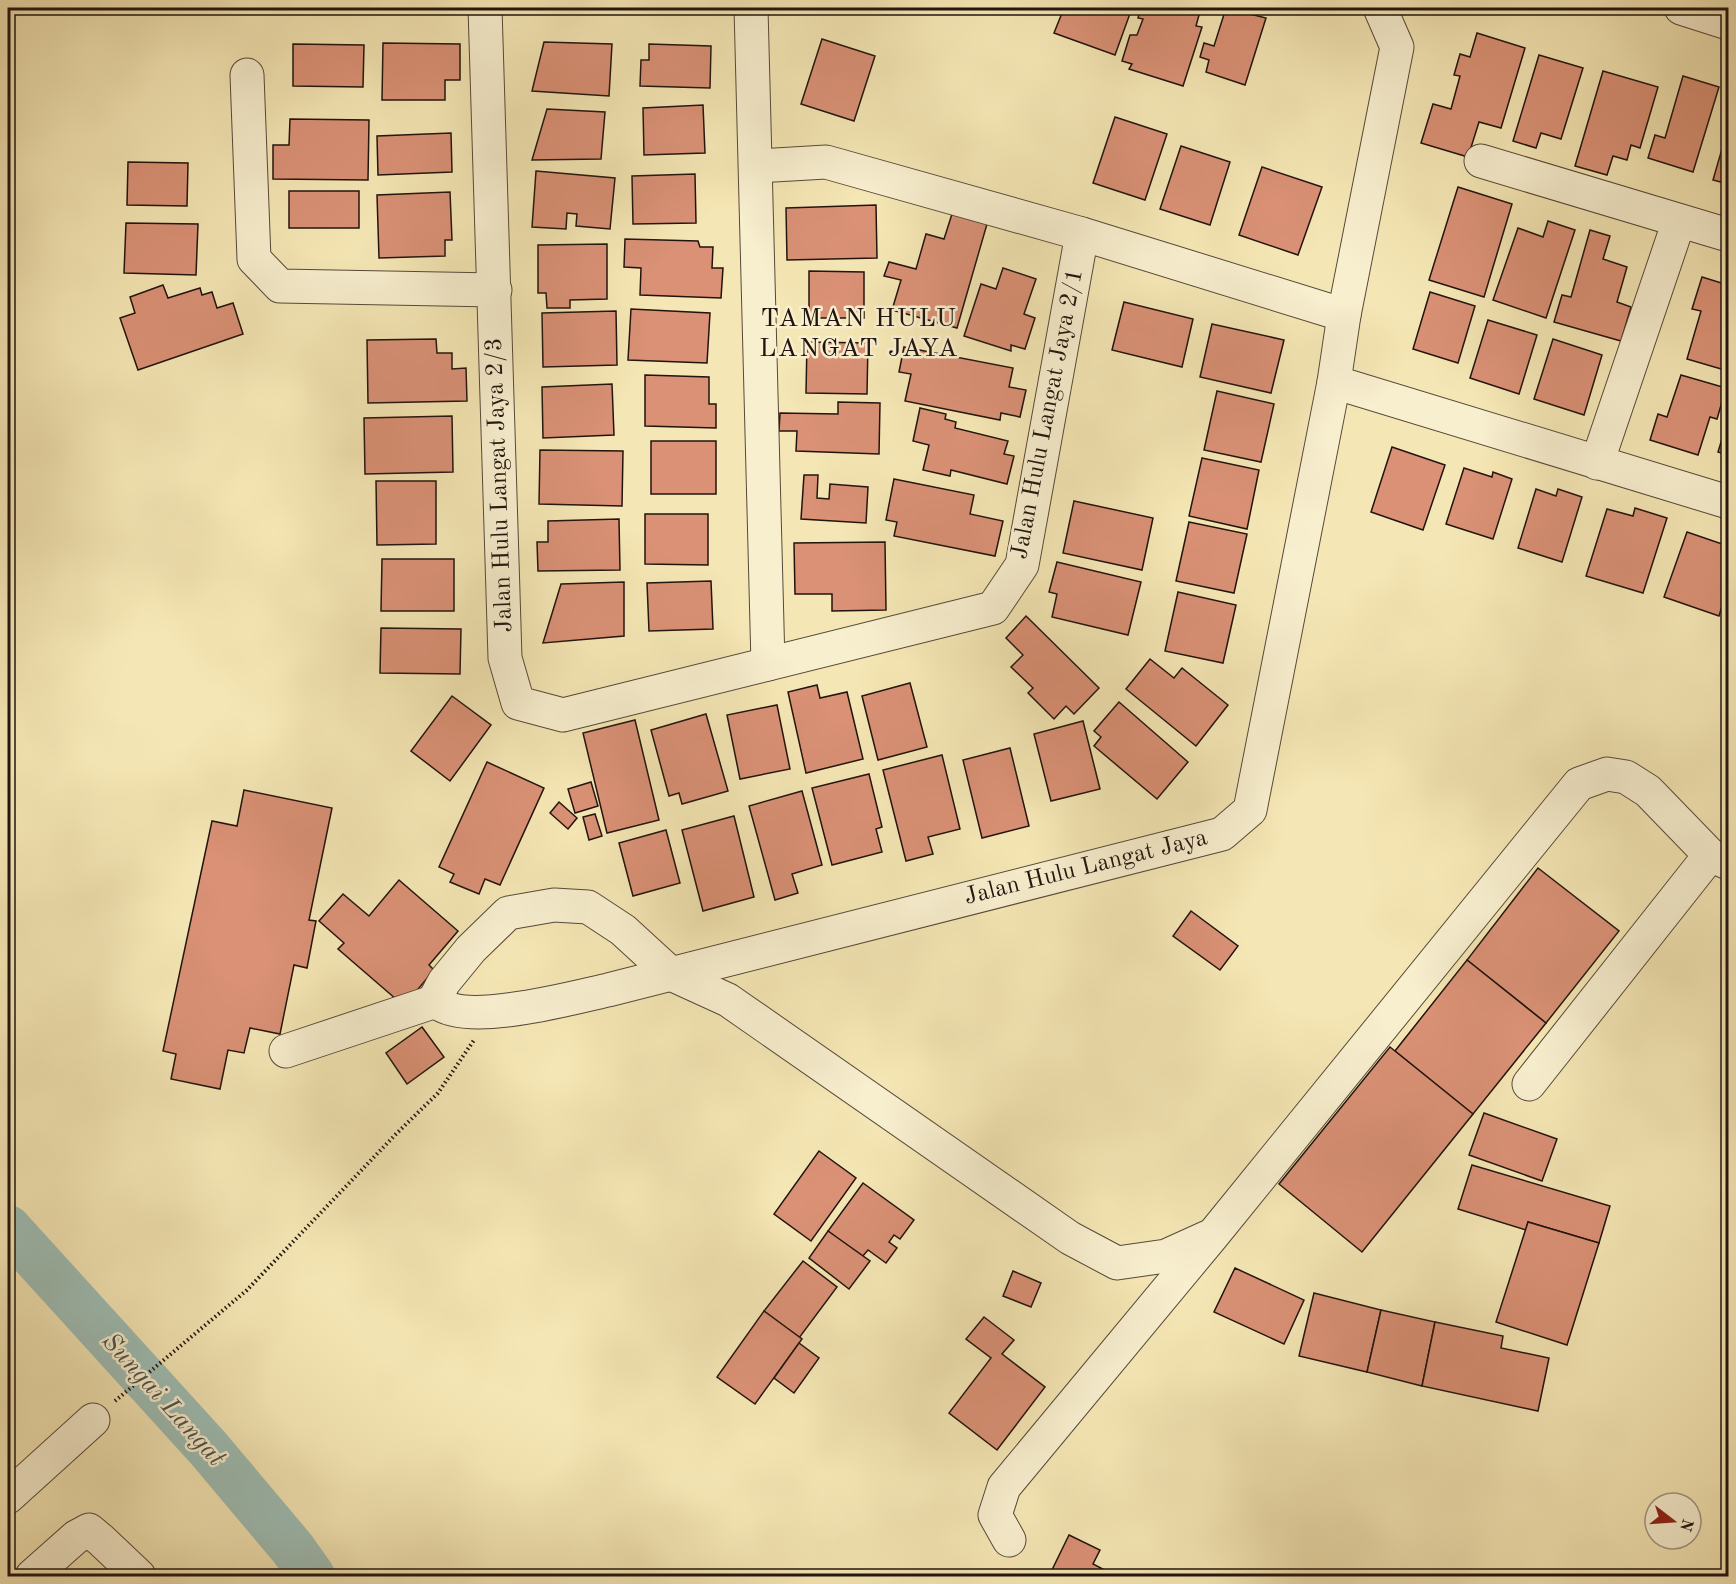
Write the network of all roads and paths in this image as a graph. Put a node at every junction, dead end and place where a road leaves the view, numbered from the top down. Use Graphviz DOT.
graph roads {
  1 [pos="485,8"];
  2 [pos="751,8"];
  3 [pos="1380,8"];
  4 [pos="1686,8"];
  5 [pos="1728,23"];
  6 [pos="247,75"];
  7 [pos="1481,161"];
  8 [pos="756,166"];
  9 [pos="1679,220"];
  10 [pos="1082,234"];
  11 [pos="1728,235"];
  12 [pos="495,290"];
  13 [pos="1344,315"];
  14 [pos="1334,382"];
  15 [pos="1597,463"];
  16 [pos="1728,502"];
  17 [pos="768,664"];
  18 [pos="1719,859"];
  19 [pos="670,974"];
  20 [pos="436,1001"];
  21 [pos="492,1012"];
  22 [pos="286,1051"];
  23 [pos="1529,1084"];
  24 [pos="1213,1234"];
  25 [pos="93,1420"];
  26 [pos="8,1497"];
  27 [pos="1009,1540"];
  28 [pos="32,1576"];
  29 [pos="139,1576"];
  1 -- 12 [label="street, Jalan Hulu Langat Jaya 2/3"];
  2 -- 8 [label="street"];
  3 -- 13 [label="street, Jalan Hulu Langat Jaya"];
  4 -- 5 [label="street"];
  6 -- 12 [label="street"];
  7 -- 9 [label="street"];
  8 -- 10 [label="street"];
  8 -- 17 [label="street"];
  9 -- 11 [label="street"];
  9 -- 15 [label="street"];
  10 -- 13 [label="street"];
  10 -- 17 [label="street, Jalan Hulu Langat Jaya 2/1"];
  12 -- 17 [label="street, Jalan Hulu Langat Jaya 2/3"];
  13 -- 14 [label="street, Jalan Hulu Langat Jaya"];
  14 -- 15 [label="street"];
  14 -- 19 [label="street, Jalan Hulu Langat Jaya"];
  15 -- 16 [label="street"];
  18 -- 23 [label="street"];
  18 -- 24 [label="street"];
  19 -- 20 [label="street"];
  19 -- 21 [label="street, Jalan Hulu Langat Jaya"];
  19 -- 24 [label="street"];
  20 -- 21 [label="street, Jalan Hulu Langat Jaya"];
  20 -- 22 [label="street"];
  21 -- 25 [label="path"];
  24 -- 27 [label="street"];
  25 -- 26 [label="street"];
  28 -- 29 [label="street"];
}
